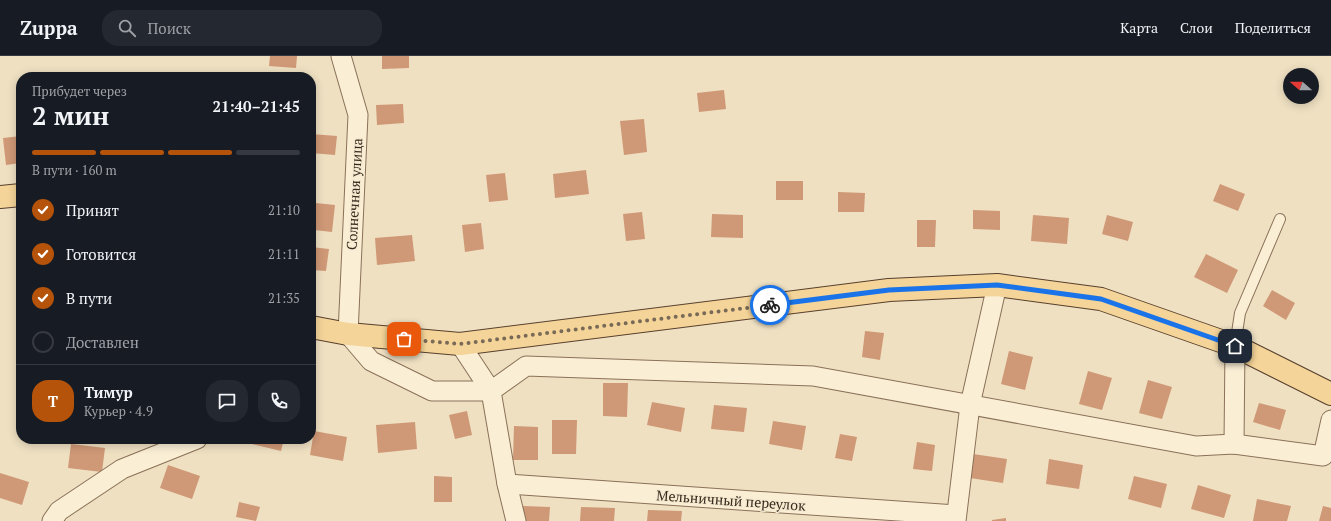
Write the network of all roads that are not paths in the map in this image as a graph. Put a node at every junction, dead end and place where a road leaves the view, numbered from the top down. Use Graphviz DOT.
graph roads {
  1 [pos="341,56"];
  2 [pos="16,196"];
  3 [pos="0,197"];
  4 [pos="1280,219"];
  5 [pos="997,285"];
  6 [pos="316,329"];
  7 [pos="348,334"];
  8 [pos="460,344"];
  9 [pos="1235,346"];
  10 [pos="491,391"];
  11 [pos="1331,394"];
  12 [pos="970,405"];
  13 [pos="1331,420"];
  14 [pos="185,444"];
  15 [pos="1234,444"];
  16 [pos="1327,457"];
  17 [pos="507,484"];
  18 [pos="956,518"];
  19 [pos="52,521"];
  20 [pos="516,521"];
  1 -- 7 [label="street, Солнечная улица"];
  2 -- 3 [label="main road"];
  4 -- 9 [label="lane"];
  5 -- 8 [label="main road"];
  5 -- 9 [label="main road"];
  5 -- 12 [label="street"];
  6 -- 7 [label="main road"];
  7 -- 8 [label="main road"];
  7 -- 10 [label="street"];
  8 -- 10 [label="street"];
  9 -- 11 [label="main road"];
  9 -- 15 [label="street"];
  10 -- 12 [label="street"];
  10 -- 17 [label="street"];
  12 -- 15 [label="street"];
  12 -- 18 [label="street"];
  13 -- 16 [label="street"];
  14 -- 19 [label="street"];
  15 -- 16 [label="street"];
  17 -- 18 [label="street, Мельничный переулок"];
  17 -- 20 [label="street"];
}
